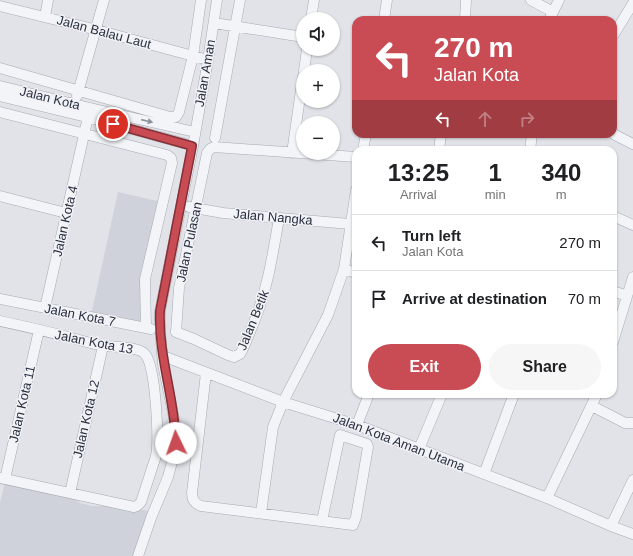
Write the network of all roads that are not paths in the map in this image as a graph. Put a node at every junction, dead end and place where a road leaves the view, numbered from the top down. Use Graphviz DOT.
graph roads {
  1 [pos="48,0"];
  2 [pos="104,0"];
  3 [pos="201,0"];
  4 [pos="217,0"];
  5 [pos="240,0"];
  6 [pos="314,0"];
  7 [pos="387,0"];
  8 [pos="466,0"];
  9 [pos="531,0"];
  10 [pos="559,0"];
  11 [pos="633,4"];
  12 [pos="0,6"];
  13 [pos="312,12"];
  14 [pos="385,16"];
  15 [pos="465,16"];
  16 [pos="551,16"];
  17 [pos="45,17"];
  18 [pos="214,23"];
  19 [pos="235,26"];
  20 [pos="96,30"];
  21 [pos="617,30"];
  22 [pos="296,36"];
  23 [pos="192,56"];
  24 [pos="208,60"];
  25 [pos="0,68"];
  26 [pos="0,86"];
  27 [pos="79,90"];
  28 [pos="0,96"];
  29 [pos="298,108"];
  30 [pos="74,109"];
  31 [pos="0,112"];
  32 [pos="89,113"];
  33 [pos="195,132"];
  34 [pos="84,133"];
  35 [pos="617,136"];
  36 [pos="216,138"];
  37 [pos="633,144"];
  38 [pos="192,146"];
  39 [pos="292,153"];
  40 [pos="352,157"];
  41 [pos="0,196"];
  42 [pos="181,205"];
  43 [pos="196,208"];
  44 [pos="66,213"];
  45 [pos="352,213"];
  46 [pos="279,218"];
  47 [pos="617,218"];
  48 [pos="350,224"];
  49 [pos="633,224"];
  50 [pos="344,269"];
  51 [pos="352,272"];
  52 [pos="633,277"];
  53 [pos="617,292"];
  54 [pos="627,296"];
  55 [pos="0,299"];
  56 [pos="45,308"];
  57 [pos="0,321"];
  58 [pos="146,328"];
  59 [pos="160,329"];
  60 [pos="617,329"];
  61 [pos="39,330"];
  62 [pos="176,332"];
  63 [pos="103,346"];
  64 [pos="163,356"];
  65 [pos="206,373"];
  66 [pos="367,398"];
  67 [pos="440,398"];
  68 [pos="512,398"];
  69 [pos="595,398"];
  70 [pos="283,402"];
  71 [pos="592,406"];
  72 [pos="633,423"];
  73 [pos="357,425"];
  74 [pos="419,449"];
  75 [pos="484,474"];
  76 [pos="2,478"];
  77 [pos="633,480"];
  78 [pos="70,493"];
  79 [pos="547,498"];
  80 [pos="261,513"];
  81 [pos="322,521"];
  82 [pos="611,526"];
  83 [pos="633,534"];
  84 [pos="138,556"];
  1 -- 17 [label="street"];
  2 -- 20 [label="street"];
  3 -- 23 [label="street"];
  4 -- 18 [label="street, Jalan Aman"];
  5 -- 19 [label="street"];
  6 -- 13 [label="street"];
  7 -- 14 [label="street"];
  8 -- 15 [label="street"];
  9 -- 16 [label="street"];
  10 -- 16 [label="street"];
  11 -- 21 [label="street"];
  12 -- 17 [label="street, Jalan Balau Laut"];
  17 -- 20 [label="street, Jalan Balau Laut"];
  18 -- 19 [label="street"];
  18 -- 24 [label="street, Jalan Aman"];
  19 -- 22 [label="street"];
  19 -- 36 [label="street"];
  20 -- 23 [label="street, Jalan Balau Laut"];
  20 -- 27 [label="street"];
  23 -- 24 [label="street, Jalan Balau Laut"];
  23 -- 27 [label="street"];
  24 -- 33 [label="street, Jalan Aman"];
  25 -- 27 [label="street"];
  26 -- 30 [label="street, Jalan Kota"];
  27 -- 30 [label="street"];
  28 -- 30 [label="street, Jalan Kota"];
  29 -- 39 [label="street"];
  30 -- 32 [label="street, Jalan Kota"];
  31 -- 34 [label="street"];
  32 -- 33 [label="street, Jalan Kota, one-way"];
  32 -- 34 [label="street, Jalan Kota 4"];
  32 -- 38 [label="street, Jalan Kota"];
  33 -- 38 [label="street, Jalan Aman"];
  34 -- 44 [label="street, Jalan Kota 4"];
  34 -- 58 [label="street"];
  35 -- 37 [label="street"];
  38 -- 42 [label="street, Jalan Aman"];
  39 -- 40 [label="street"];
  39 -- 43 [label="street, Jalan Pulasan"];
  41 -- 44 [label="street"];
  42 -- 43 [label="street, Jalan Nangka"];
  42 -- 59 [label="street, Jalan Aman"];
  43 -- 46 [label="street, Jalan Nangka"];
  43 -- 62 [label="street, Jalan Pulasan"];
  44 -- 56 [label="street, Jalan Kota 4"];
  45 -- 48 [label="street"];
  46 -- 48 [label="street, Jalan Nangka"];
  46 -- 62 [label="street, Jalan Betik"];
  47 -- 49 [label="street"];
  48 -- 50 [label="street"];
  50 -- 51 [label="street"];
  50 -- 70 [label="street"];
  52 -- 54 [label="street"];
  53 -- 54 [label="street"];
  54 -- 60 [label="street"];
  55 -- 56 [label="street, Jalan Kota 7"];
  56 -- 58 [label="street, Jalan Kota 7"];
  57 -- 61 [label="street, Jalan Kota 13"];
  58 -- 59 [label="street, Jalan Kota 7"];
  59 -- 64 [label="street, Jalan Aman"];
  61 -- 63 [label="street, Jalan Kota 13"];
  61 -- 76 [label="street, Jalan Kota 11"];
  63 -- 78 [label="street, Jalan Kota 12"];
  63 -- 78 [label="street, Jalan Kota 13"];
  64 -- 65 [label="street, Jalan Kota Aman Utama"];
  64 -- 84 [label="street, Jalan Aman"];
  65 -- 70 [label="street, Jalan Kota Aman Utama"];
  65 -- 80 [label="street"];
  66 -- 73 [label="street"];
  67 -- 74 [label="street"];
  68 -- 75 [label="street"];
  69 -- 71 [label="street"];
  70 -- 73 [label="street, Jalan Kota Aman Utama"];
  70 -- 80 [label="street"];
  71 -- 72 [label="street"];
  71 -- 79 [label="street"];
  73 -- 74 [label="street, Jalan Kota Aman Utama"];
  74 -- 75 [label="street, Jalan Kota Aman Utama"];
  75 -- 79 [label="street, Jalan Kota Aman Utama"];
  76 -- 78 [label="street"];
  77 -- 82 [label="street"];
  79 -- 82 [label="street, Jalan Kota Aman Utama"];
  80 -- 81 [label="street"];
  81 -- 81 [label="street"];
  82 -- 83 [label="street, Jalan Kota Aman Utama"];
}
